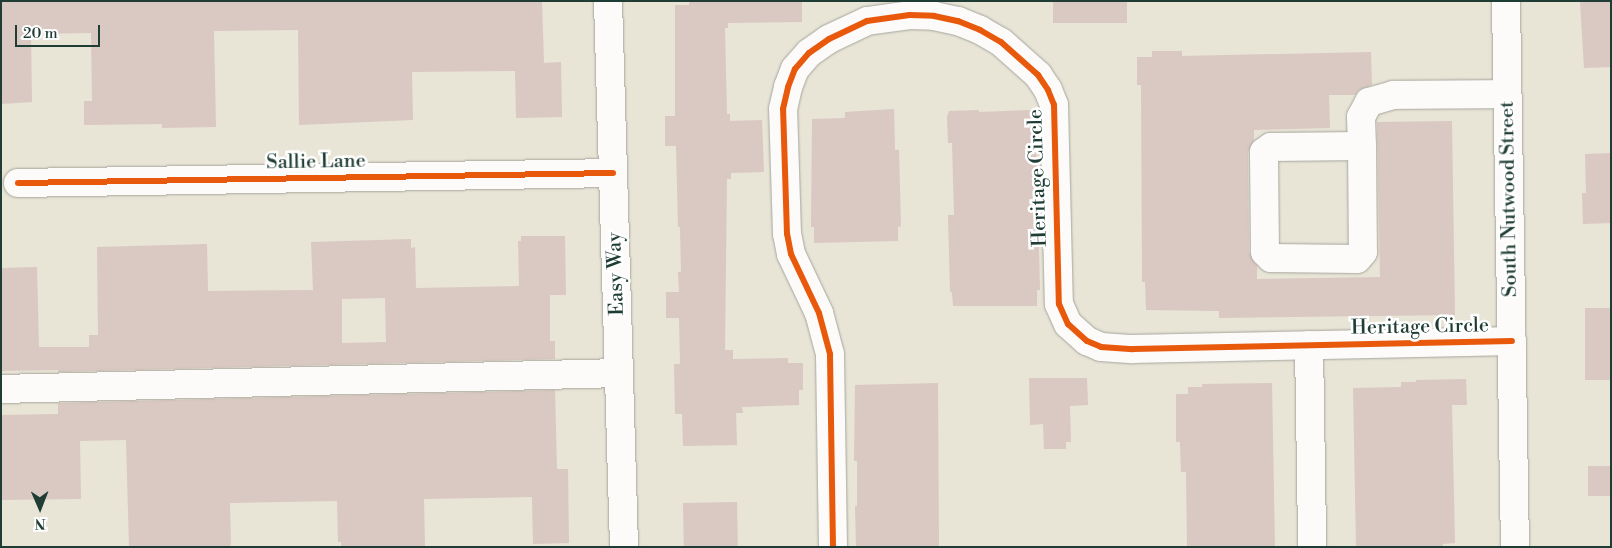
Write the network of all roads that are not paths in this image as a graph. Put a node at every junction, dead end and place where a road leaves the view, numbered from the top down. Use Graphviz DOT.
graph roads {
  1 [pos="608,1"];
  2 [pos="1506,1"];
  3 [pos="1507,94"];
  4 [pos="1362,146"];
  5 [pos="613,173"];
  6 [pos="18,183"];
  7 [pos="1512,341"];
  8 [pos="1309,345"];
  9 [pos="619,373"];
  10 [pos="1,388"];
  11 [pos="624,547"];
  12 [pos="833,547"];
  13 [pos="1312,547"];
  14 [pos="1515,547"];
  1 -- 5 [label="street, Easy Way"];
  2 -- 3 [label="street, South Nutwood Street"];
  3 -- 4 [label="street"];
  3 -- 7 [label="street, South Nutwood Street"];
  4 -- 4 [label="street"];
  5 -- 6 [label="street, Sallie Lane"];
  5 -- 9 [label="street, Easy Way"];
  7 -- 8 [label="street, Heritage Circle"];
  7 -- 14 [label="street, South Nutwood Street"];
  8 -- 12 [label="street, Heritage Circle"];
  8 -- 13 [label="street"];
  9 -- 10 [label="street"];
  9 -- 11 [label="street, Easy Way"];
}
